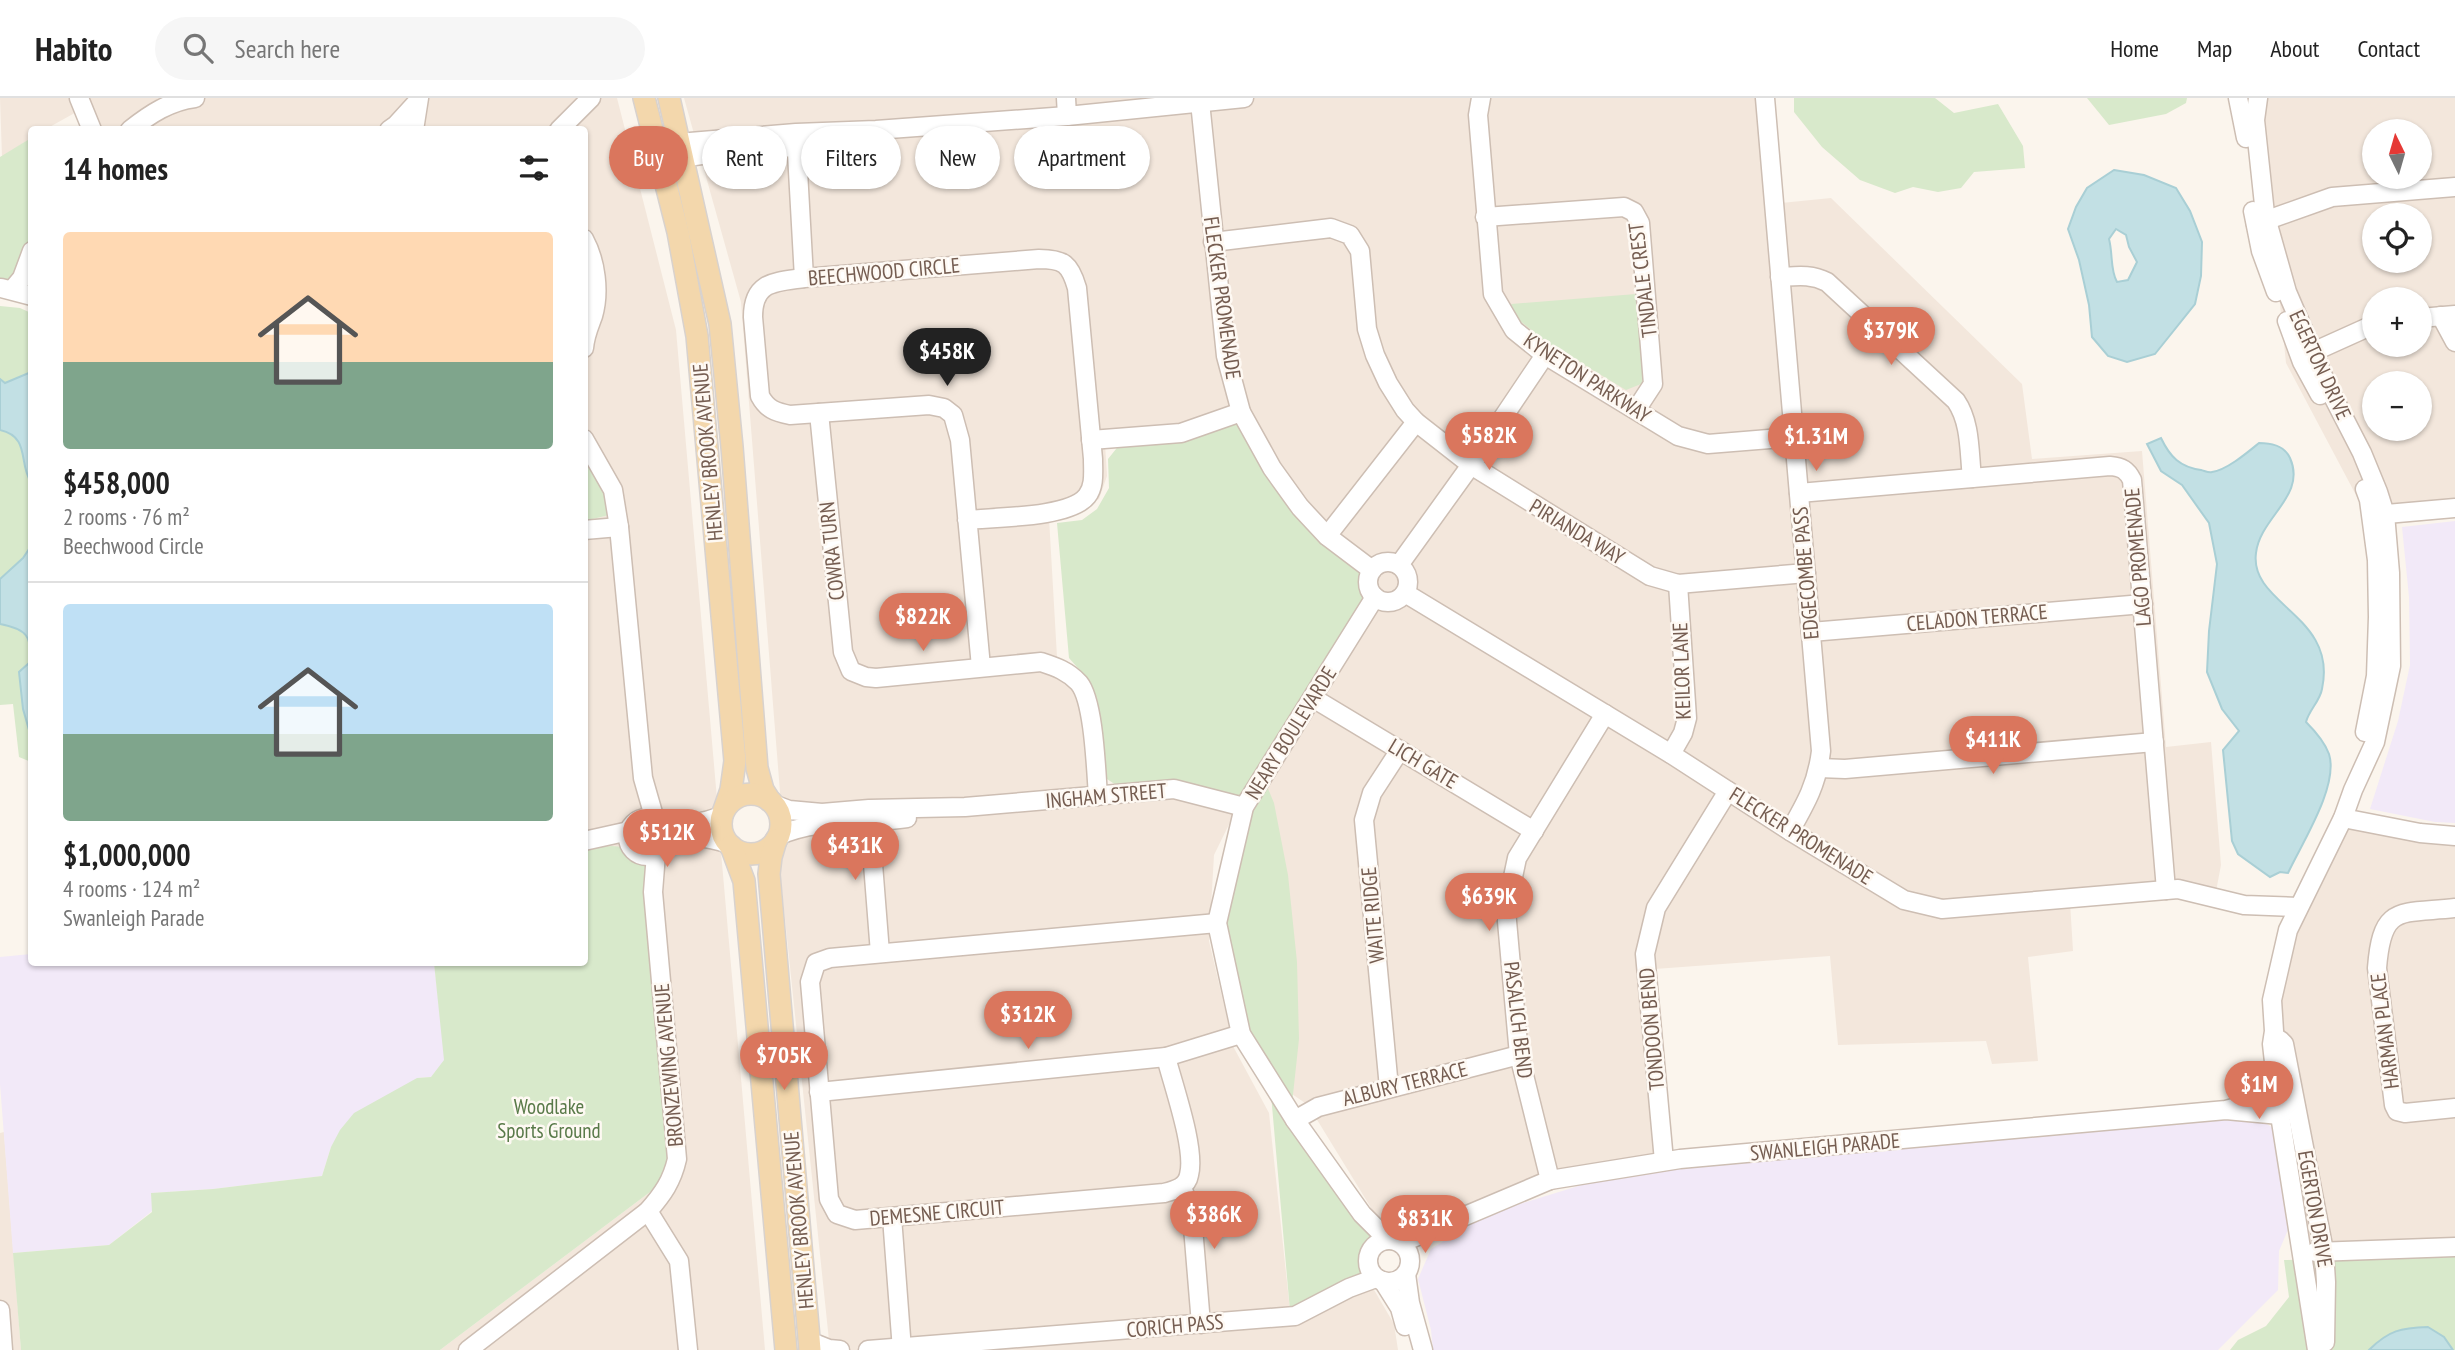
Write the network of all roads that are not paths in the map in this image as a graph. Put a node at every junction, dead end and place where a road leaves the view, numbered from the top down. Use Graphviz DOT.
graph roads {
  1 [pos="195,98"];
  2 [pos="591,98"];
  3 [pos="644,98"];
  4 [pos="668,98"];
  5 [pos="1244,98"];
  6 [pos="1470,98"];
  7 [pos="2238,98"];
  8 [pos="2258,98"];
  9 [pos="419,99"];
  10 [pos="1765,99"];
  11 [pos="1200,102"];
  12 [pos="82,104"];
  13 [pos="1480,106"];
  14 [pos="1067,107"];
  15 [pos="142,124"];
  16 [pos="90,126"];
  17 [pos="103,126"];
  18 [pos="404,126"];
  19 [pos="563,126"];
  20 [pos="651,126"];
  21 [pos="675,126"];
  22 [pos="797,140"];
  23 [pos="688,149"];
  24 [pos="688,181"];
  25 [pos="2455,187"];
  26 [pos="667,189"];
  27 [pos="1485,217"];
  28 [pos="2261,222"];
  29 [pos="1213,242"];
  30 [pos="588,250"];
  31 [pos="28,262"];
  32 [pos="1780,277"];
  33 [pos="804,278"];
  34 [pos="6,289"];
  35 [pos="28,292"];
  36 [pos="2448,315"];
  37 [pos="588,327"];
  38 [pos="2362,330"];
  39 [pos="2455,342"];
  40 [pos="1545,355"];
  41 [pos="2307,355"];
  42 [pos="1636,410"];
  43 [pos="1241,412"];
  44 [pos="819,413"];
  45 [pos="1416,422"];
  46 [pos="1794,437"];
  47 [pos="1091,440"];
  48 [pos="588,446"];
  49 [pos="1471,465"];
  50 [pos="1972,478"];
  51 [pos="1799,493"];
  52 [pos="2455,508"];
  53 [pos="2378,515"];
  54 [pos="967,520"];
  55 [pos="619,527"];
  56 [pos="588,530"];
  57 [pos="1327,536"];
  58 [pos="1399,565"];
  59 [pos="1372,570"];
  60 [pos="1806,573"];
  61 [pos="1678,584"];
  62 [pos="1405,593"];
  63 [pos="1375,597"];
  64 [pos="2143,604"];
  65 [pos="1811,632"];
  66 [pos="982,667"];
  67 [pos="1313,698"];
  68 [pos="1605,714"];
  69 [pos="2154,742"];
  70 [pos="1400,750"];
  71 [pos="1671,754"];
  72 [pos="1819,768"];
  73 [pos="643,778"];
  74 [pos="1728,791"];
  75 [pos="1098,796"];
  76 [pos="771,802"];
  77 [pos="1244,807"];
  78 [pos="723,812"];
  79 [pos="869,816"];
  80 [pos="2343,818"];
  81 [pos="658,821"];
  82 [pos="1534,831"];
  83 [pos="1790,831"];
  84 [pos="631,832"];
  85 [pos="2455,836"];
  86 [pos="777,838"];
  87 [pos="588,841"];
  88 [pos="730,845"];
  89 [pos="655,852"];
  90 [pos="2166,890"];
  91 [pos="2244,905"];
  92 [pos="2298,907"];
  93 [pos="2455,908"];
  94 [pos="1217,923"];
  95 [pos="2288,930"];
  96 [pos="880,953"];
  97 [pos="2274,1031"];
  98 [pos="1241,1034"];
  99 [pos="1518,1055"];
  100 [pos="1166,1057"];
  101 [pos="1389,1088"];
  102 [pos="819,1092"];
  103 [pos="2278,1096"];
  104 [pos="2295,1104"];
  105 [pos="2455,1108"];
  106 [pos="2226,1110"];
  107 [pos="2280,1115"];
  108 [pos="1295,1120"];
  109 [pos="1664,1161"];
  110 [pos="1550,1180"];
  111 [pos="1182,1187"];
  112 [pos="648,1211"];
  113 [pos="1362,1214"];
  114 [pos="892,1217"];
  115 [pos="1435,1230"];
  116 [pos="1394,1242"];
  117 [pos="2455,1247"];
  118 [pos="2324,1251"];
  119 [pos="2301,1252"];
  120 [pos="1408,1268"];
  121 [pos="1374,1269"];
  122 [pos="0,1310"];
  123 [pos="1201,1324"];
  124 [pos="810,1346"];
  125 [pos="902,1349"];
  126 [pos="3,1350"];
  127 [pos="468,1350"];
  128 [pos="688,1350"];
  129 [pos="786,1350"];
  130 [pos="840,1350"];
  131 [pos="869,1350"];
  132 [pos="1410,1350"];
  133 [pos="1423,1350"];
  134 [pos="2317,1350"];
  135 [pos="2325,1350"];
  1 -- 15 [label="street"];
  2 -- 19 [label="street"];
  3 -- 20 [label="main road, HENLEY BROOK AVENUE"];
  4 -- 21 [label="main road, HENLEY BROOK AVENUE"];
  5 -- 11 [label="street"];
  6 -- 13 [label="street, KYNETON PARKWAY"];
  7 -- 28 [label="street, EGERTON DRIVE"];
  8 -- 28 [label="street, EGERTON DRIVE"];
  9 -- 18 [label="street"];
  10 -- 32 [label="street, EDGECOMBE PASS"];
  11 -- 14 [label="street"];
  11 -- 29 [label="street, FLECKER PROMENADE"];
  12 -- 16 [label="street"];
  12 -- 17 [label="street"];
  13 -- 27 [label="street, KYNETON PARKWAY"];
  14 -- 22 [label="street"];
  22 -- 23 [label="street"];
  22 -- 33 [label="street"];
  24 -- 76 [label="main road, HENLEY BROOK AVENUE"];
  25 -- 28 [label="street"];
  26 -- 78 [label="main road, HENLEY BROOK AVENUE"];
  27 -- 40 [label="street, KYNETON PARKWAY"];
  27 -- 42 [label="street, TINDALE CREST"];
  28 -- 41 [label="street, EGERTON DRIVE"];
  29 -- 43 [label="street, FLECKER PROMENADE"];
  29 -- 45 [label="street, PIRIANDA WAY"];
  30 -- 37 [label="street"];
  31 -- 34 [label="street"];
  32 -- 46 [label="street, EDGECOMBE PASS"];
  32 -- 50 [label="street"];
  33 -- 44 [label="street, BEECHWOOD CIRCLE"];
  33 -- 47 [label="street, BEECHWOOD CIRCLE"];
  34 -- 35 [label="street"];
  36 -- 39 [label="street"];
  38 -- 41 [label="street"];
  40 -- 42 [label="street, KYNETON PARKWAY"];
  40 -- 49 [label="street"];
  41 -- 53 [label="street, EGERTON DRIVE"];
  42 -- 46 [label="street, KYNETON PARKWAY"];
  43 -- 47 [label="street"];
  43 -- 57 [label="street, FLECKER PROMENADE"];
  44 -- 54 [label="street, BEECHWOOD CIRCLE"];
  44 -- 66 [label="street, COWRA TURN"];
  45 -- 49 [label="street, PIRIANDA WAY"];
  45 -- 57 [label="street"];
  46 -- 51 [label="street, EDGECOMBE PASS"];
  47 -- 54 [label="street, BEECHWOOD CIRCLE"];
  48 -- 55 [label="street"];
  49 -- 58 [label="street"];
  49 -- 61 [label="street, PIRIANDA WAY"];
  50 -- 51 [label="street, LAGO PROMENADE"];
  50 -- 64 [label="street, LAGO PROMENADE"];
  51 -- 60 [label="street, EDGECOMBE PASS"];
  52 -- 53 [label="street"];
  53 -- 80 [label="street, EGERTON DRIVE"];
  54 -- 66 [label="street, BEECHWOOD CIRCLE"];
  55 -- 56 [label="street"];
  55 -- 73 [label="street"];
  57 -- 59 [label="street, FLECKER PROMENADE"];
  58 -- 59 [label="street"];
  58 -- 62 [label="street"];
  59 -- 63 [label="street"];
  60 -- 61 [label="street, PIRIANDA WAY"];
  60 -- 65 [label="street, EDGECOMBE PASS"];
  61 -- 71 [label="street, KEILOR LANE"];
  62 -- 63 [label="street"];
  62 -- 68 [label="street, FLECKER PROMENADE"];
  63 -- 67 [label="street, NEARY BOULEVARDE"];
  64 -- 65 [label="street, CELADON TERRACE"];
  64 -- 69 [label="street, LAGO PROMENADE"];
  65 -- 72 [label="street, EDGECOMBE PASS"];
  66 -- 75 [label="street, COWRA TURN"];
  67 -- 70 [label="street, LICH GATE"];
  67 -- 77 [label="street, NEARY BOULEVARDE"];
  68 -- 71 [label="street, FLECKER PROMENADE"];
  68 -- 82 [label="street, PASALICH BEND"];
  69 -- 72 [label="street"];
  69 -- 90 [label="street, LAGO PROMENADE"];
  70 -- 82 [label="street, LICH GATE"];
  70 -- 101 [label="street, WAITE RIDGE"];
  71 -- 74 [label="street, FLECKER PROMENADE"];
  72 -- 83 [label="street, EDGECOMBE PASS"];
  73 -- 81 [label="street"];
  73 -- 84 [label="street"];
  74 -- 83 [label="street, FLECKER PROMENADE"];
  74 -- 109 [label="street, TONDOON BEND"];
  75 -- 77 [label="street, INGHAM STREET"];
  75 -- 79 [label="street, INGHAM STREET"];
  76 -- 78 [label="main road"];
  76 -- 79 [label="street, INGHAM STREET"];
  76 -- 86 [label="main road"];
  77 -- 94 [label="street, NEARY BOULEVARDE"];
  78 -- 81 [label="street"];
  78 -- 88 [label="main road"];
  79 -- 86 [label="street, INGHAM STREET"];
  79 -- 96 [label="street"];
  80 -- 85 [label="street"];
  80 -- 92 [label="street, EGERTON DRIVE"];
  81 -- 84 [label="street"];
  81 -- 89 [label="street"];
  82 -- 99 [label="street, PASALICH BEND"];
  83 -- 90 [label="street, FLECKER PROMENADE"];
  84 -- 87 [label="street"];
  84 -- 89 [label="street"];
  86 -- 88 [label="main road"];
  86 -- 124 [label="main road, HENLEY BROOK AVENUE"];
  88 -- 89 [label="street"];
  88 -- 129 [label="main road, HENLEY BROOK AVENUE"];
  89 -- 112 [label="street, BRONZEWING AVENUE"];
  90 -- 91 [label="street, FLECKER PROMENADE"];
  91 -- 92 [label="street, FLECKER PROMENADE"];
  91 -- 95 [label="street, FLECKER PROMENADE"];
  92 -- 95 [label="street, EGERTON DRIVE"];
  93 -- 105 [label="street, HARMAN PLACE"];
  94 -- 96 [label="street, DEMESNE CIRCUIT"];
  94 -- 98 [label="street, NEARY BOULEVARDE"];
  95 -- 97 [label="street, EGERTON DRIVE"];
  96 -- 102 [label="street, DEMESNE CIRCUIT"];
  97 -- 103 [label="street, EGERTON DRIVE"];
  97 -- 104 [label="street, EGERTON DRIVE"];
  98 -- 100 [label="street"];
  98 -- 108 [label="street, NEARY BOULEVARDE"];
  99 -- 101 [label="street, ALBURY TERRACE"];
  99 -- 110 [label="street, PASALICH BEND"];
  100 -- 102 [label="street"];
  100 -- 111 [label="street"];
  101 -- 108 [label="street, ALBURY TERRACE"];
  102 -- 114 [label="street, DEMESNE CIRCUIT"];
  103 -- 104 [label="street"];
  103 -- 106 [label="street, SWANLEIGH PARADE"];
  103 -- 107 [label="street, EGERTON DRIVE"];
  104 -- 107 [label="street"];
  104 -- 118 [label="street, EGERTON DRIVE"];
  106 -- 107 [label="street, SWANLEIGH PARADE"];
  106 -- 109 [label="street, SWANLEIGH PARADE"];
  107 -- 119 [label="street, EGERTON DRIVE"];
  108 -- 113 [label="street, NEARY BOULEVARDE"];
  109 -- 110 [label="street, SWANLEIGH PARADE"];
  110 -- 115 [label="street, SWANLEIGH PARADE"];
  111 -- 114 [label="street, DEMESNE CIRCUIT"];
  111 -- 123 [label="street"];
  112 -- 127 [label="street, BRONZEWING AVENUE"];
  112 -- 128 [label="street"];
  113 -- 116 [label="street, NEARY BOULEVARDE"];
  113 -- 121 [label="street, NEARY BOULEVARDE"];
  114 -- 125 [label="street"];
  115 -- 116 [label="street, SWANLEIGH PARADE"];
  115 -- 120 [label="street, SWANLEIGH PARADE"];
  116 -- 120 [label="street"];
  116 -- 121 [label="street"];
  117 -- 118 [label="street"];
  118 -- 119 [label="street"];
  118 -- 135 [label="street, EGERTON DRIVE"];
  119 -- 134 [label="street, EGERTON DRIVE"];
  120 -- 121 [label="street"];
  120 -- 133 [label="street"];
  121 -- 123 [label="street, CORICH PASS"];
  121 -- 132 [label="street, NEARY BOULEVARDE"];
  122 -- 126 [label="street"];
  123 -- 125 [label="street, CORICH PASS"];
  124 -- 130 [label="street"];
  125 -- 131 [label="street, CORICH PASS"];
}
